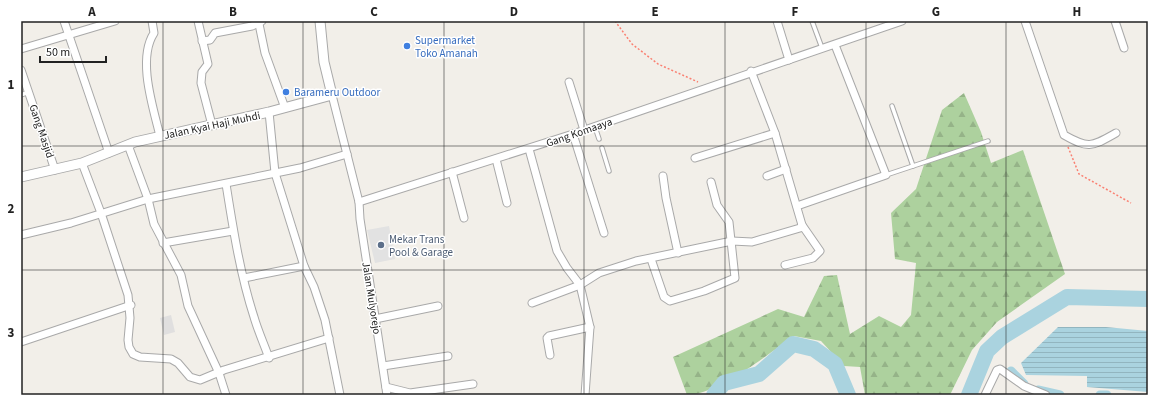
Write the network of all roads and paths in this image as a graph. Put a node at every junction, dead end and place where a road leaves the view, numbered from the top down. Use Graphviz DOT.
graph roads {
  1 [pos="64,21"];
  2 [pos="115,21"];
  3 [pos="152,21"];
  4 [pos="198,21"];
  5 [pos="320,21"];
  6 [pos="615,21"];
  7 [pos="777,21"];
  8 [pos="812,21"];
  9 [pos="902,21"];
  10 [pos="1025,21"];
  11 [pos="1115,21"];
  12 [pos="261,22"];
  13 [pos="885,24"];
  14 [pos="67,34"];
  15 [pos="202,41"];
  16 [pos="835,45"];
  17 [pos="1124,48"];
  18 [pos="21,49"];
  19 [pos="822,49"];
  20 [pos="789,60"];
  21 [pos="21,70"];
  22 [pos="752,71"];
  23 [pos="569,82"];
  24 [pos="708,87"];
  25 [pos="29,92"];
  26 [pos="21,95"];
  27 [pos="332,95"];
  28 [pos="892,106"];
  29 [pos="285,108"];
  30 [pos="270,112"];
  31 [pos="212,125"];
  32 [pos="595,127"];
  33 [pos="584,130"];
  34 [pos="775,133"];
  35 [pos="1116,133"];
  36 [pos="573,134"];
  37 [pos="1064,135"];
  38 [pos="160,136"];
  39 [pos="598,139"];
  40 [pos="988,140"];
  41 [pos="128,145"];
  42 [pos="602,148"];
  43 [pos="529,149"];
  44 [pos="109,153"];
  45 [pos="347,154"];
  46 [pos="695,158"];
  47 [pos="496,159"];
  48 [pos="82,163"];
  49 [pos="913,166"];
  50 [pos="786,169"];
  51 [pos="55,170"];
  52 [pos="609,171"];
  53 [pos="452,172"];
  54 [pos="274,173"];
  55 [pos="886,175"];
  56 [pos="663,176"];
  57 [pos="767,176"];
  58 [pos="21,177"];
  59 [pos="711,182"];
  60 [pos="226,184"];
  61 [pos="148,199"];
  62 [pos="359,202"];
  63 [pos="507,203"];
  64 [pos="1131,203"];
  65 [pos="797,206"];
  66 [pos="101,214"];
  67 [pos="464,218"];
  68 [pos="802,225"];
  69 [pos="233,231"];
  70 [pos="604,233"];
  71 [pos="21,235"];
  72 [pos="732,241"];
  73 [pos="162,243"];
  74 [pos="678,253"];
  75 [pos="650,259"];
  76 [pos="785,265"];
  77 [pos="304,266"];
  78 [pos="244,278"];
  79 [pos="580,285"];
  80 [pos="532,303"];
  81 [pos="130,305"];
  82 [pos="438,306"];
  83 [pos="375,319"];
  84 [pos="590,327"];
  85 [pos="329,338"];
  86 [pos="21,342"];
  87 [pos="550,355"];
  88 [pos="448,356"];
  89 [pos="269,358"];
  90 [pos="383,366"];
  91 [pos="219,373"];
  92 [pos="473,384"];
  93 [pos="386,387"];
  94 [pos="226,395"];
  95 [pos="340,395"];
  96 [pos="387,395"];
  97 [pos="585,395"];
  98 [pos="985,395"];
  99 [pos="1046,395"];
  1 -- 14 [label="street"];
  2 -- 14 [label="street"];
  3 -- 38 [label="street"];
  4 -- 15 [label="street"];
  5 -- 27 [label="street"];
  6 -- 24 [label="path"];
  7 -- 20 [label="street"];
  8 -- 19 [label="lane"];
  9 -- 13 [label="street, Gang Komaaya"];
  10 -- 37 [label="street"];
  11 -- 17 [label="street"];
  12 -- 15 [label="street"];
  12 -- 29 [label="street"];
  13 -- 16 [label="street, Gang Komaaya"];
  14 -- 18 [label="street"];
  14 -- 44 [label="street"];
  15 -- 31 [label="street"];
  16 -- 19 [label="street, Gang Komaaya"];
  16 -- 55 [label="street"];
  19 -- 20 [label="street, Gang Komaaya"];
  20 -- 22 [label="street, Gang Komaaya"];
  21 -- 25 [label="street, Gang Masjid"];
  22 -- 24 [label="street, Gang Komaaya"];
  22 -- 34 [label="street"];
  23 -- 33 [label="street"];
  24 -- 32 [label="street, Gang Komaaya"];
  25 -- 26 [label="lane"];
  25 -- 51 [label="street, Gang Masjid"];
  27 -- 29 [label="street, Jalan Kyai Haji Muhdi"];
  27 -- 45 [label="street"];
  28 -- 49 [label="lane"];
  29 -- 30 [label="street, Jalan Kyai Haji Muhdi"];
  30 -- 31 [label="street, Jalan Kyai Haji Muhdi"];
  30 -- 54 [label="street"];
  31 -- 38 [label="street, Jalan Kyai Haji Muhdi"];
  32 -- 33 [label="street, Gang Komaaya"];
  32 -- 39 [label="lane"];
  33 -- 36 [label="street, Gang Komaaya"];
  34 -- 46 [label="street"];
  34 -- 50 [label="street"];
  35 -- 37 [label="street"];
  36 -- 43 [label="street, Gang Komaaya"];
  36 -- 70 [label="street"];
  37 -- 64 [label="path"];
  38 -- 41 [label="street, Jalan Kyai Haji Muhdi"];
  40 -- 49 [label="lane"];
  41 -- 44 [label="street, Jalan Kyai Haji Muhdi"];
  41 -- 61 [label="street"];
  42 -- 52 [label="lane"];
  43 -- 47 [label="street, Gang Komaaya"];
  43 -- 79 [label="street"];
  44 -- 48 [label="street, Jalan Kyai Haji Muhdi"];
  45 -- 54 [label="street"];
  45 -- 62 [label="street"];
  47 -- 53 [label="street, Gang Komaaya"];
  47 -- 63 [label="street"];
  48 -- 51 [label="street, Jalan Kyai Haji Muhdi"];
  48 -- 66 [label="street"];
  49 -- 55 [label="lane"];
  50 -- 57 [label="street"];
  50 -- 65 [label="street"];
  51 -- 58 [label="street, Jalan Kyai Haji Muhdi"];
  53 -- 62 [label="street, Gang Komaaya"];
  53 -- 67 [label="street"];
  54 -- 60 [label="street"];
  54 -- 77 [label="street"];
  55 -- 65 [label="street"];
  56 -- 74 [label="street"];
  59 -- 72 [label="street"];
  60 -- 61 [label="street"];
  60 -- 69 [label="street"];
  61 -- 66 [label="street"];
  61 -- 73 [label="street"];
  62 -- 83 [label="street, Jalan Mulyorejo"];
  65 -- 68 [label="street"];
  66 -- 71 [label="street"];
  66 -- 81 [label="street"];
  68 -- 72 [label="street"];
  68 -- 76 [label="street"];
  69 -- 73 [label="street"];
  69 -- 78 [label="street"];
  72 -- 74 [label="street"];
  72 -- 75 [label="street"];
  73 -- 91 [label="street"];
  74 -- 75 [label="street"];
  75 -- 79 [label="street"];
  77 -- 78 [label="street"];
  77 -- 85 [label="street"];
  78 -- 89 [label="street"];
  79 -- 80 [label="street"];
  79 -- 84 [label="street"];
  81 -- 86 [label="street"];
  81 -- 91 [label="street"];
  82 -- 83 [label="street"];
  83 -- 90 [label="street, Jalan Mulyorejo"];
  84 -- 87 [label="street"];
  84 -- 97 [label="street"];
  85 -- 89 [label="street"];
  85 -- 95 [label="street"];
  88 -- 90 [label="street"];
  89 -- 91 [label="street"];
  90 -- 93 [label="street, Jalan Mulyorejo"];
  91 -- 94 [label="street"];
  92 -- 93 [label="street"];
  93 -- 96 [label="street, Jalan Mulyorejo"];
  98 -- 99 [label="street"];
}
